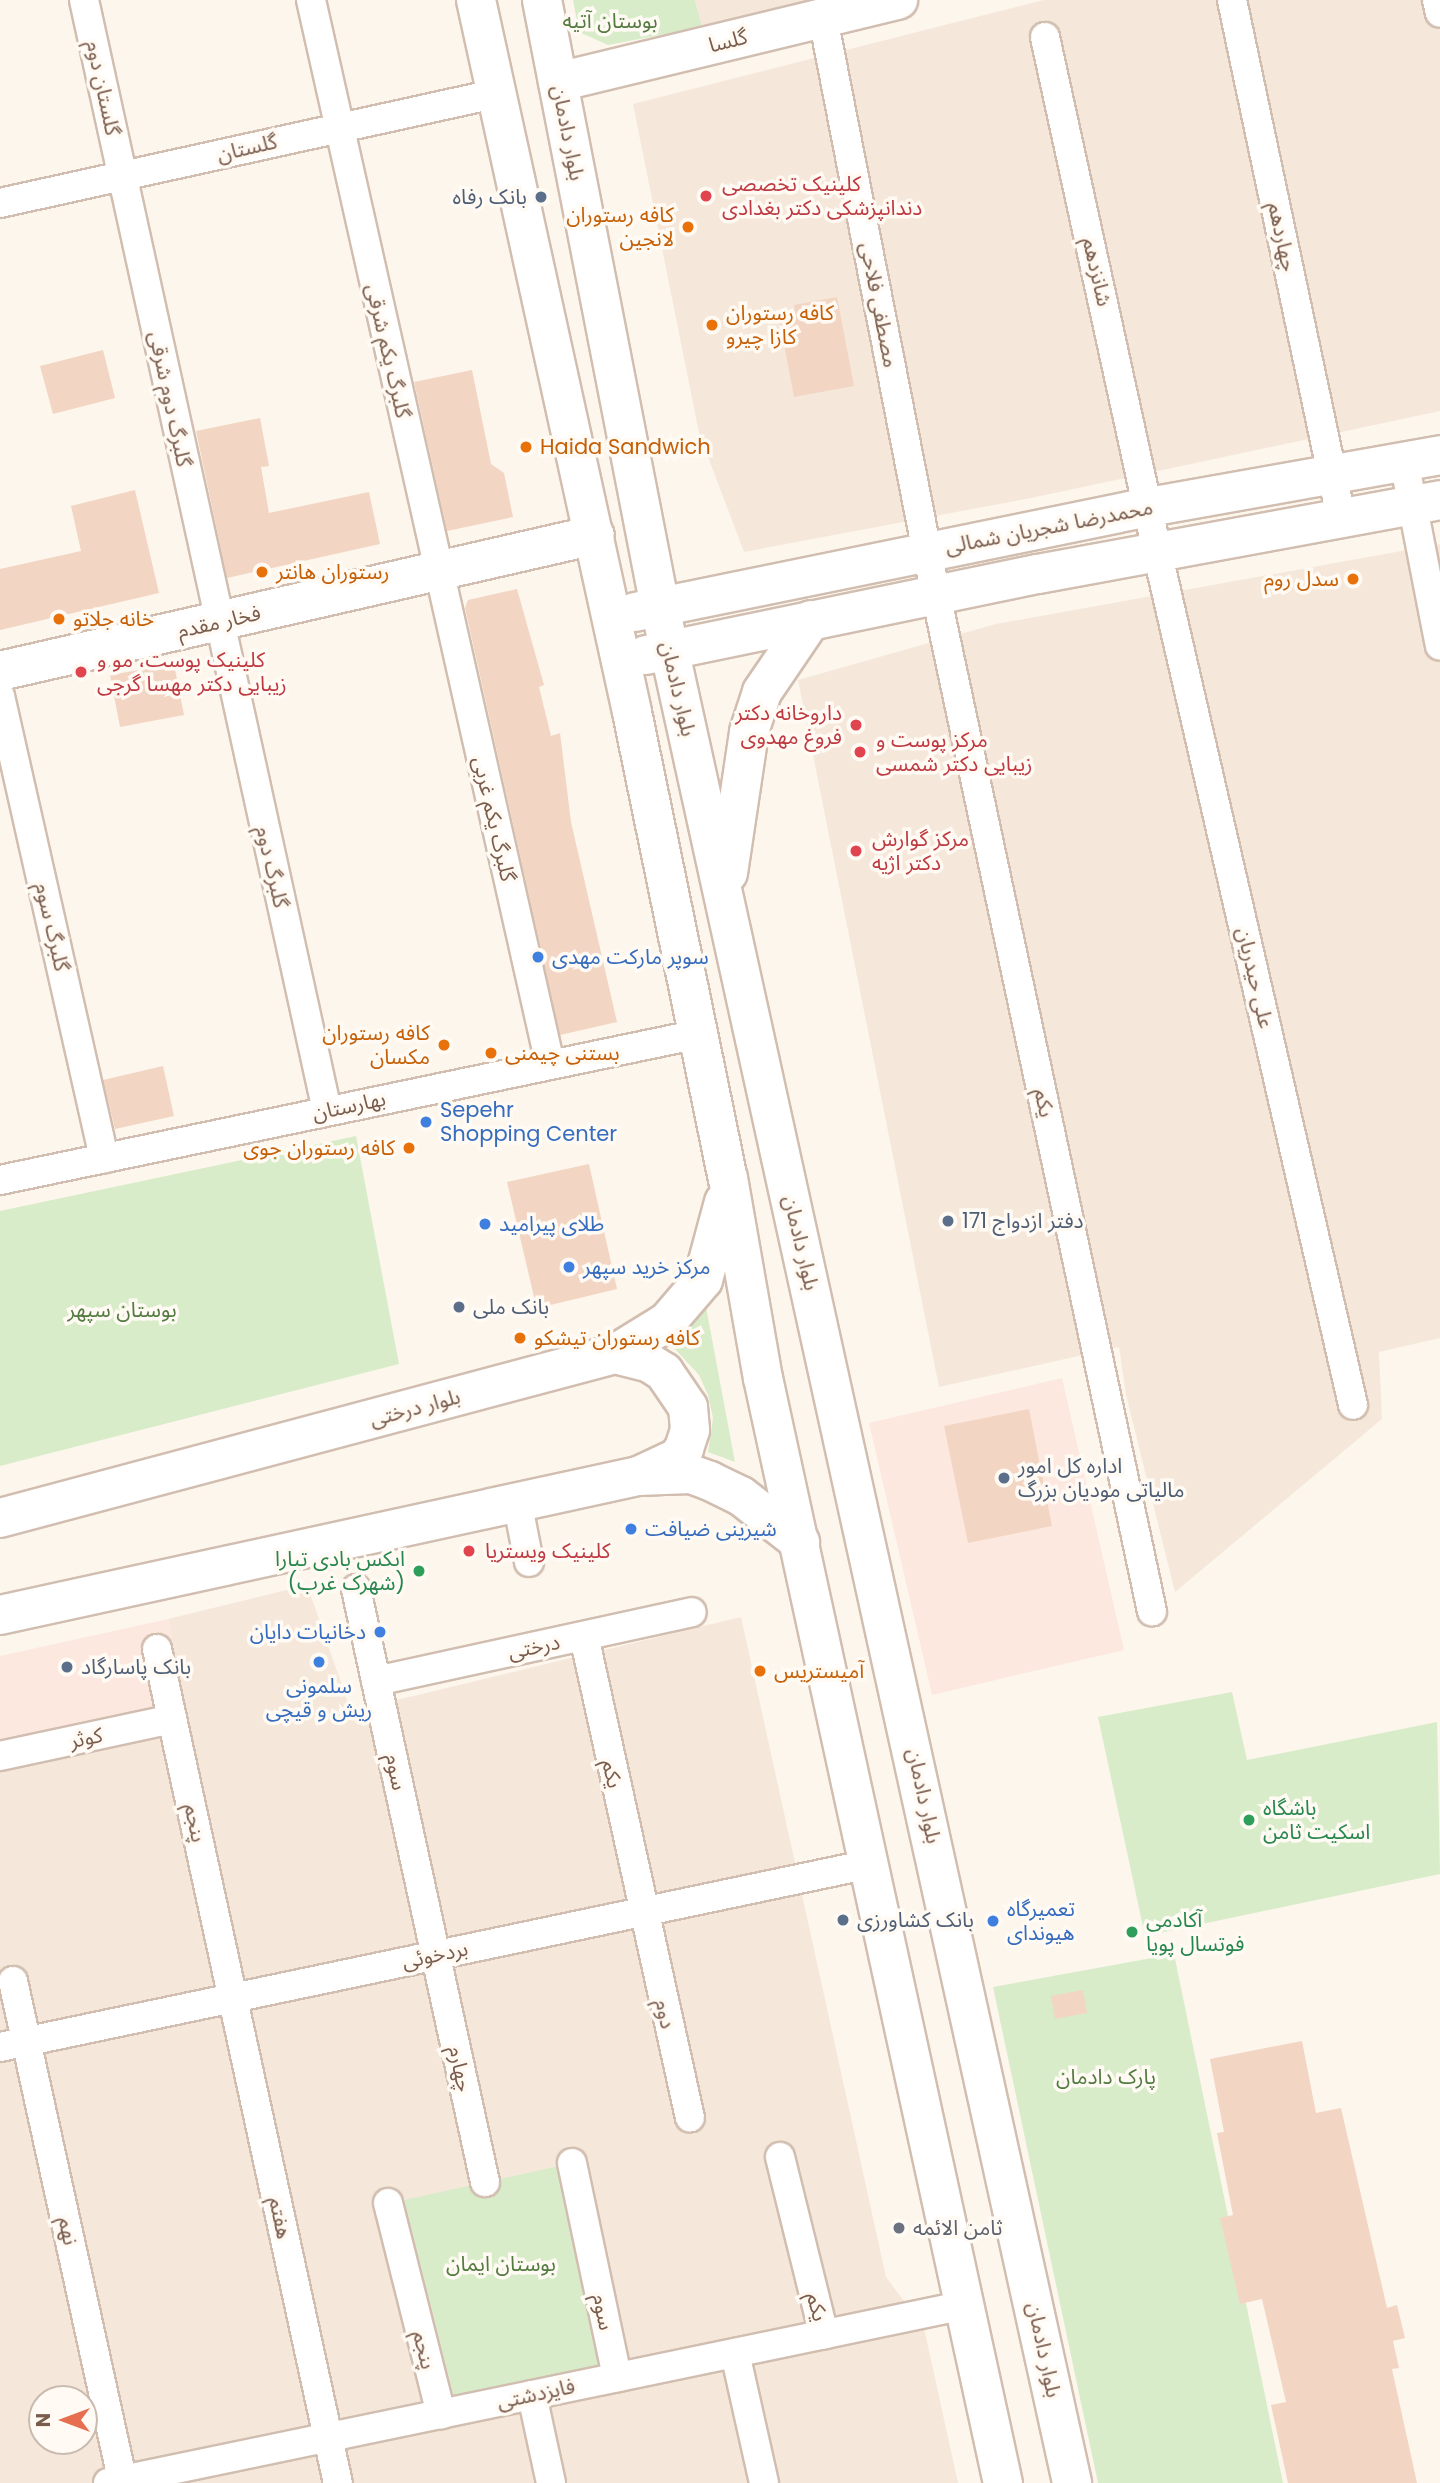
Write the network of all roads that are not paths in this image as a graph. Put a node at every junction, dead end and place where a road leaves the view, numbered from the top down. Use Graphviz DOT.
graph roads {
  1 [pos="83,0"];
  2 [pos="311,0"];
  3 [pos="476,0"];
  4 [pos="542,0"];
  5 [pos="898,0"];
  6 [pos="1232,0"];
  7 [pos="1437,0"];
  8 [pos="1440,13"];
  9 [pos="823,18"];
  10 [pos="1045,37"];
  11 [pos="558,82"];
  12 [pos="494,94"];
  13 [pos="338,128"];
  14 [pos="122,176"];
  15 [pos="0,203"];
  16 [pos="1422,458"];
  17 [pos="1333,473"];
  18 [pos="1426,502"];
  19 [pos="1149,507"];
  20 [pos="1340,517"];
  21 [pos="595,535"];
  22 [pos="1157,551"];
  23 [pos="927,552"];
  24 [pos="438,574"];
  25 [pos="937,594"];
  26 [pos="660,607"];
  27 [pos="612,616"];
  28 [pos="811,621"];
  29 [pos="218,623"];
  30 [pos="1440,646"];
  31 [pos="670,650"];
  32 [pos="620,661"];
  33 [pos="0,671"];
  34 [pos="0,696"];
  35 [pos="724,897"];
  36 [pos="699,1034"];
  37 [pos="550,1064"];
  38 [pos="327,1111"];
  39 [pos="104,1158"];
  40 [pos="728,1178"];
  41 [pos="0,1180"];
  42 [pos="615,1354"];
  43 [pos="1353,1405"];
  44 [pos="638,1476"];
  45 [pos="518,1506"];
  46 [pos="0,1518"];
  47 [pos="800,1542"];
  48 [pos="529,1562"];
  49 [pos="356,1589"];
  50 [pos="1152,1611"];
  51 [pos="692,1612"];
  52 [pos="0,1615"];
  53 [pos="584,1636"];
  54 [pos="158,1649"];
  55 [pos="376,1681"];
  56 [pos="172,1719"];
  57 [pos="0,1756"];
  58 [pos="870,1864"];
  59 [pos="641,1912"];
  60 [pos="436,1955"];
  61 [pos="13,1981"];
  62 [pos="233,1998"];
  63 [pos="13,2044"];
  64 [pos="690,2117"];
  65 [pos="780,2157"];
  66 [pos="572,2163"];
  67 [pos="485,2182"];
  68 [pos="388,2203"];
  69 [pos="965,2305"];
  70 [pos="824,2335"];
  71 [pos="735,2353"];
  72 [pos="617,2377"];
  73 [pos="532,2395"];
  74 [pos="441,2414"];
  75 [pos="328,2438"];
  76 [pos="118,2482"];
  77 [pos="338,2483"];
  78 [pos="551,2483"];
  79 [pos="764,2483"];
  80 [pos="1003,2483"];
  81 [pos="1072,2483"];
  1 -- 14 [label="street, گلستان دوم"];
  2 -- 13 [label="street, گلبرگ یکم شرقی"];
  3 -- 12 [label="main road"];
  4 -- 11 [label="main road, بلوار دادمان"];
  5 -- 9 [label="main road, گلسا"];
  6 -- 17 [label="street, چهاردهم"];
  7 -- 8 [label="street"];
  9 -- 11 [label="main road, گلسا"];
  9 -- 23 [label="street, مصطفی فلاحی"];
  10 -- 19 [label="street, شانزدهم"];
  11 -- 26 [label="main road, بلوار دادمان"];
  12 -- 13 [label="street, گلستان"];
  12 -- 21 [label="main road"];
  13 -- 14 [label="street, گلستان"];
  13 -- 24 [label="street, گلبرگ یکم شرقی"];
  14 -- 15 [label="street, گلستان"];
  14 -- 29 [label="street, گلبرگ دوم شرقی"];
  16 -- 17 [label="main road, محمدرضا شجریان شمالی"];
  16 -- 18 [label="street"];
  17 -- 19 [label="main road, محمدرضا شجریان شمالی"];
  17 -- 20 [label="street, چهاردهم"];
  18 -- 20 [label="main road, محمدرضا شجریان شمالی"];
  18 -- 30 [label="street"];
  19 -- 22 [label="street, شانزدهم"];
  19 -- 23 [label="main road, محمدرضا شجریان شمالی"];
  20 -- 22 [label="main road, محمدرضا شجریان شمالی"];
  21 -- 24 [label="main road, فخار مقدم"];
  21 -- 27 [label="main road"];
  22 -- 25 [label="main road, محمدرضا شجریان شمالی"];
  22 -- 43 [label="street, علی حیدریان"];
  23 -- 25 [label="street, مصطفی فلاحی"];
  23 -- 26 [label="main road, محمدرضا شجریان شمالی"];
  24 -- 29 [label="main road, فخار مقدم"];
  24 -- 37 [label="street, گلبرگ یکم غربی"];
  25 -- 28 [label="main road, محمدرضا شجریان شمالی"];
  25 -- 50 [label="street, یکم"];
  26 -- 27 [label="main road, محمدرضا شجریان شمالی"];
  26 -- 31 [label="main road, بلوار دادمان"];
  27 -- 32 [label="main road"];
  28 -- 31 [label="main road, محمدرضا شجریان شمالی"];
  28 -- 35 [label="main road"];
  29 -- 33 [label="main road, فخار مقدم"];
  29 -- 38 [label="street, گلبرگ دوم"];
  31 -- 32 [label="main road, محمدرضا شجریان شمالی"];
  31 -- 35 [label="main road, بلوار دادمان"];
  32 -- 36 [label="main road"];
  34 -- 39 [label="street, گلبرگ سوم"];
  35 -- 81 [label="main road, بلوار دادمان"];
  36 -- 37 [label="street, بهارستان"];
  36 -- 40 [label="main road"];
  37 -- 38 [label="street, بهارستان"];
  38 -- 39 [label="street, بهارستان"];
  39 -- 41 [label="street, بهارستان"];
  40 -- 42 [label="main road, بلوار درختی"];
  40 -- 47 [label="main road"];
  42 -- 44 [label="main road"];
  42 -- 46 [label="main road, بلوار درختی"];
  44 -- 45 [label="main road"];
  44 -- 47 [label="main road"];
  45 -- 48 [label="street"];
  45 -- 52 [label="main road"];
  47 -- 58 [label="main road"];
  49 -- 55 [label="street, سوم"];
  51 -- 53 [label="street, درختی"];
  53 -- 55 [label="street, درختی"];
  53 -- 59 [label="street, یکم"];
  54 -- 56 [label="street, پنجم"];
  55 -- 60 [label="street, سوم"];
  56 -- 57 [label="street, کوثر"];
  56 -- 62 [label="street, پنجم"];
  58 -- 59 [label="street, بردخوئی"];
  58 -- 69 [label="main road"];
  59 -- 60 [label="street, بردخوئی"];
  59 -- 64 [label="street, دوم"];
  60 -- 62 [label="street, بردخوئی"];
  60 -- 67 [label="street, چهارم"];
  61 -- 63 [label="street, نهم"];
  62 -- 63 [label="street, بردخوئی"];
  62 -- 75 [label="street, هفتم"];
  63 -- 76 [label="street, نهم"];
  65 -- 70 [label="street, یکم"];
  66 -- 72 [label="street, سوم"];
  68 -- 74 [label="street, پنجم"];
  69 -- 70 [label="street, فایزدشتی"];
  69 -- 80 [label="main road"];
  70 -- 71 [label="street, فایزدشتی"];
  71 -- 72 [label="street, فایزدشتی"];
  71 -- 79 [label="street"];
  72 -- 73 [label="street, فایزدشتی"];
  73 -- 74 [label="street, فایزدشتی"];
  73 -- 78 [label="street"];
  74 -- 75 [label="street, فایزدشتی"];
  75 -- 76 [label="street, فایزدشتی"];
  75 -- 77 [label="street, هفتم"];
}
